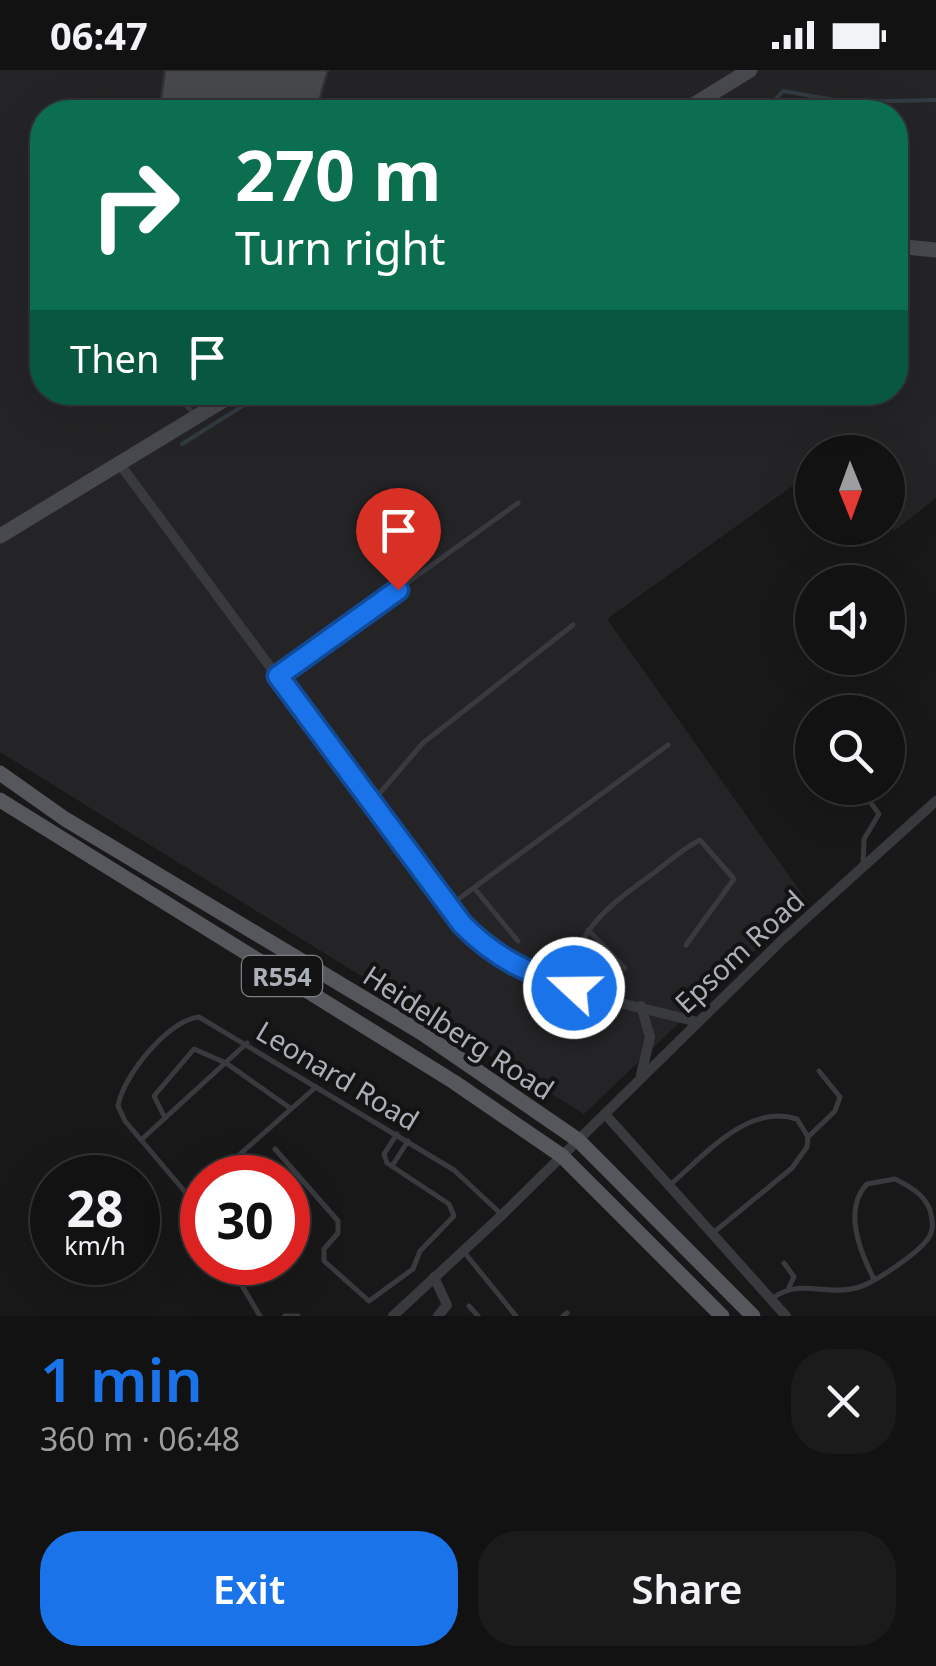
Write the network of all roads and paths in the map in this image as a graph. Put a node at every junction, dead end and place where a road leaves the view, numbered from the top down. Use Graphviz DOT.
graph roads {
  1 [pos="750,70"];
  2 [pos="701,100"];
  3 [pos="908,247"];
  4 [pos="936,250"];
  5 [pos="186,405"];
  6 [pos="216,405"];
  7 [pos="196,418"];
  8 [pos="119,463"];
  9 [pos="518,503"];
  10 [pos="0,536"];
  11 [pos="573,625"];
  12 [pos="278,676"];
  13 [pos="668,745"];
  14 [pos="0,762"];
  15 [pos="0,773"];
  16 [pos="0,800"];
  17 [pos="936,801"];
  18 [pos="372,802"];
  19 [pos="872,805"];
  20 [pos="65,819"];
  21 [pos="863,867"];
  22 [pos="474,888"];
  23 [pos="448,907"];
  24 [pos="588,930"];
  25 [pos="518,941"];
  26 [pos="686,944"];
  27 [pos="625,968"];
  28 [pos="574,988"];
  29 [pos="640,1006"];
  30 [pos="696,1022"];
  31 [pos="248,1044"];
  32 [pos="226,1063"];
  33 [pos="818,1071"];
  34 [pos="641,1076"];
  35 [pos="316,1086"];
  36 [pos="290,1108"];
  37 [pos="605,1114"];
  38 [pos="165,1118"];
  39 [pos="397,1134"];
  40 [pos="808,1137"];
  41 [pos="140,1140"];
  42 [pos="578,1140"];
  43 [pos="408,1141"];
  44 [pos="275,1149"];
  45 [pos="238,1155"];
  46 [pos="562,1156"];
  47 [pos="392,1166"];
  48 [pos="180,1186"];
  49 [pos="668,1186"];
  50 [pos="502,1215"];
  51 [pos="711,1235"];
  52 [pos="464,1252"];
  53 [pos="784,1263"];
  54 [pos="434,1277"];
  55 [pos="874,1279"];
  56 [pos="242,1285"];
  57 [pos="789,1288"];
  58 [pos="770,1300"];
  59 [pos="469,1306"];
  60 [pos="260,1316"];
  61 [pos="285,1316"];
  62 [pos="298,1316"];
  63 [pos="394,1316"];
  64 [pos="438,1316"];
  65 [pos="478,1316"];
  66 [pos="516,1316"];
  67 [pos="722,1316"];
  68 [pos="753,1316"];
  69 [pos="786,1316"];
  1 -- 2 [label="street"];
  3 -- 4 [label="street"];
  5 -- 7 [label="lane"];
  6 -- 7 [label="street"];
  7 -- 8 [label="street"];
  8 -- 10 [label="street"];
  8 -- 12 [label="street"];
  9 -- 12 [label="lane"];
  11 -- 18 [label="lane"];
  12 -- 18 [label="street"];
  13 -- 22 [label="lane"];
  14 -- 20 [label="main road"];
  15 -- 20 [label="main road, Heidelberg Road / R554"];
  16 -- 46 [label="main road, Heidelberg Road / R554"];
  17 -- 21 [label="street, Epsom Road"];
  18 -- 23 [label="street"];
  19 -- 21 [label="lane"];
  20 -- 42 [label="main road, Heidelberg Road / R554"];
  21 -- 30 [label="street, Epsom Road"];
  22 -- 23 [label="lane"];
  22 -- 25 [label="lane"];
  23 -- 28 [label="street"];
  24 -- 26 [label="lane"];
  24 -- 27 [label="lane"];
  24 -- 28 [label="lane"];
  28 -- 29 [label="street"];
  29 -- 30 [label="street"];
  29 -- 34 [label="street"];
  30 -- 34 [label="street, Epsom Road"];
  31 -- 32 [label="lane"];
  31 -- 35 [label="lane, Leonard Road"];
  31 -- 41 [label="lane, Leonard Road"];
  32 -- 36 [label="lane"];
  32 -- 38 [label="lane"];
  32 -- 38 [label="lane"];
  33 -- 40 [label="lane"];
  34 -- 37 [label="street, Epsom Road"];
  35 -- 36 [label="lane"];
  35 -- 39 [label="lane, Leonard Road"];
  36 -- 45 [label="lane"];
  37 -- 42 [label="street, Epsom Road"];
  37 -- 49 [label="street"];
  38 -- 41 [label="lane"];
  39 -- 43 [label="lane, Leonard Road"];
  39 -- 47 [label="lane"];
  40 -- 49 [label="lane"];
  40 -- 51 [label="lane"];
  41 -- 48 [label="lane"];
  42 -- 46 [label="street, Epsom Road"];
  42 -- 68 [label="main road, Heidelberg Road / R554"];
  43 -- 47 [label="lane"];
  43 -- 50 [label="lane, Leonard Road"];
  44 -- 47 [label="lane"];
  46 -- 50 [label="street, Epsom Road"];
  46 -- 67 [label="main road, Heidelberg Road / R554"];
  49 -- 51 [label="street"];
  50 -- 52 [label="street, Epsom Road"];
  51 -- 58 [label="street"];
  52 -- 54 [label="street, Epsom Road"];
  52 -- 66 [label="lane"];
  53 -- 57 [label="lane"];
  54 -- 63 [label="street, Epsom Road"];
  54 -- 64 [label="street"];
  55 -- 55 [label="lane"];
  55 -- 57 [label="lane"];
  56 -- 60 [label="lane"];
  57 -- 58 [label="lane"];
  58 -- 69 [label="street"];
  59 -- 65 [label="lane"];
  61 -- 62 [label="lane"];
}
